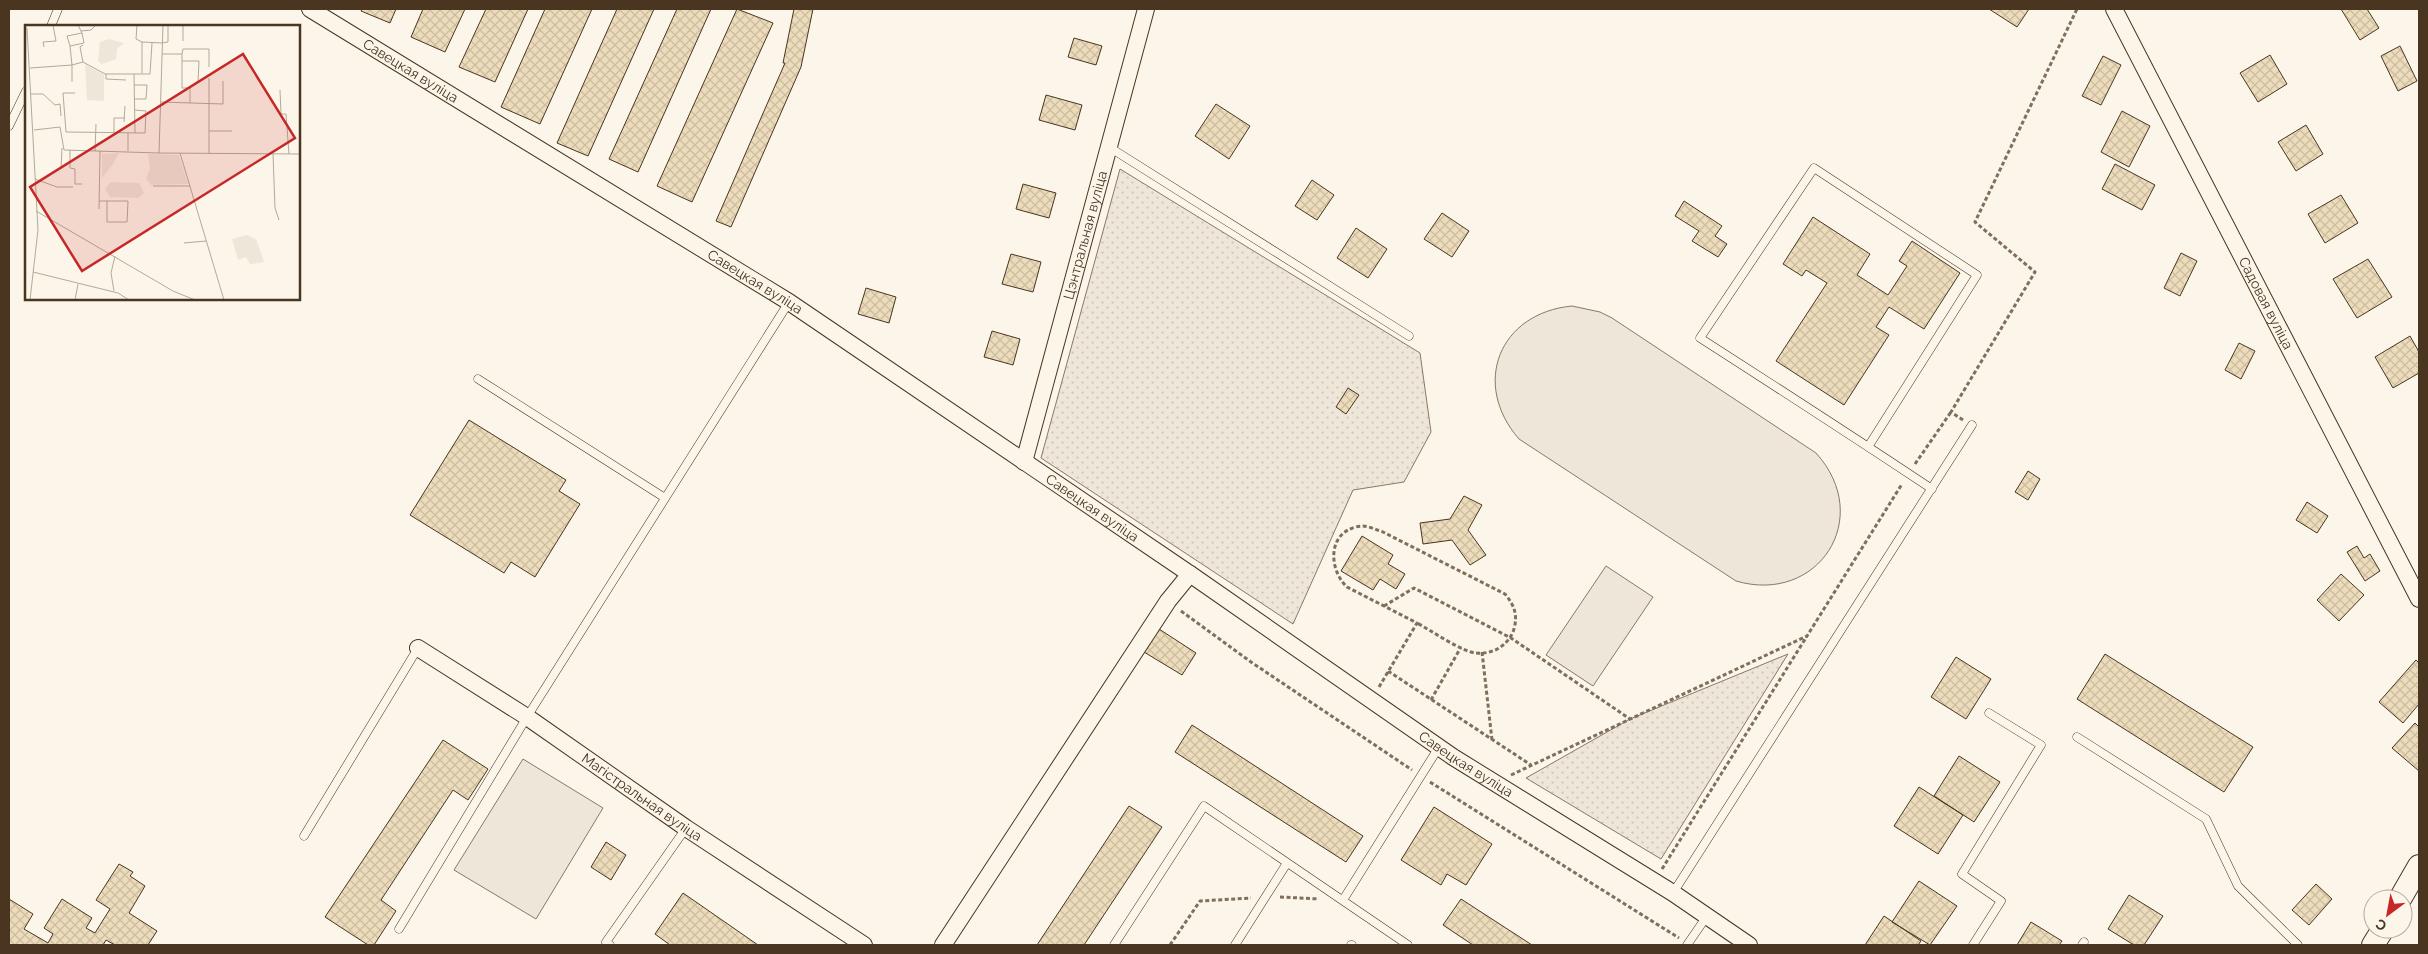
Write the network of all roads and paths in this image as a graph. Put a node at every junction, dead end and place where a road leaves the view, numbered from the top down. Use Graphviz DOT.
graph roads {
  1 [pos="58,9"];
  2 [pos="310,9"];
  3 [pos="1146,9"];
  4 [pos="2077,9"];
  5 [pos="2114,9"];
  6 [pos="51,25"];
  7 [pos="25,93"];
  8 [pos="9,126"];
  9 [pos="1109,147"];
  10 [pos="789,302"];
  11 [pos="1409,336"];
  12 [pos="478,379"];
  13 [pos="1951,412"];
  14 [pos="1972,425"];
  15 [pos="1868,447"];
  16 [pos="1024,462"];
  17 [pos="1909,474"];
  18 [pos="1932,488"];
  19 [pos="665,498"];
  20 [pos="1190,574"];
  21 [pos="2419,599"];
  22 [pos="1384,606"];
  23 [pos="1416,623"];
  24 [pos="1807,636"];
  25 [pos="1511,638"];
  26 [pos="1461,647"];
  27 [pos="418,648"];
  28 [pos="1482,652"];
  29 [pos="1388,672"];
  30 [pos="1371,700"];
  31 [pos="1431,700"];
  32 [pos="1990,713"];
  33 [pos="527,717"];
  34 [pos="1630,719"];
  35 [pos="2077,737"];
  36 [pos="1492,740"];
  37 [pos="1440,747"];
  38 [pos="1532,766"];
  39 [pos="1495,783"];
  40 [pos="686,828"];
  41 [pos="304,836"];
  42 [pos="1288,863"];
  43 [pos="2419,866"];
  44 [pos="1654,882"];
  45 [pos="2406,889"];
  46 [pos="1673,893"];
  47 [pos="1343,900"];
  48 [pos="1707,916"];
  49 [pos="399,929"];
  50 [pos="610,945"];
  51 [pos="864,945"];
  52 [pos="942,945"];
  53 [pos="1114,945"];
  54 [pos="1235,945"];
  55 [pos="1408,945"];
  56 [pos="1687,945"];
  57 [pos="1749,945"];
  58 [pos="1974,945"];
  59 [pos="2298,945"];
  1 -- 6 [label="lane"];
  2 -- 10 [label="street, Савецкая вуліца"];
  3 -- 9 [label="street, Цэнтральная вуліца"];
  4 -- 13 [label="path"];
  5 -- 21 [label="street, Садовая вуліца"];
  7 -- 8 [label="lane"];
  9 -- 11 [label="lane"];
  9 -- 16 [label="street, Цэнтральная вуліца"];
  10 -- 16 [label="street, Савецкая вуліца"];
  10 -- 19 [label="lane"];
  12 -- 19 [label="lane"];
  13 -- 14 [label="path"];
  13 -- 17 [label="path"];
  14 -- 18 [label="lane"];
  15 -- 15 [label="lane"];
  15 -- 17 [label="lane"];
  16 -- 20 [label="street, Савецкая вуліца"];
  17 -- 18 [label="lane"];
  17 -- 24 [label="path"];
  18 -- 46 [label="lane"];
  19 -- 33 [label="lane"];
  20 -- 30 [label="street, Савецкая вуліца"];
  20 -- 52 [label="street"];
  22 -- 23 [label="path"];
  22 -- 25 [label="path"];
  22 -- 25 [label="path"];
  23 -- 26 [label="path"];
  23 -- 29 [label="path"];
  24 -- 34 [label="path"];
  24 -- 44 [label="path"];
  25 -- 28 [label="path"];
  25 -- 34 [label="path"];
  26 -- 28 [label="path"];
  26 -- 31 [label="path"];
  27 -- 33 [label="street, Магістральная вуліца"];
  27 -- 41 [label="lane"];
  28 -- 36 [label="path"];
  29 -- 30 [label="path"];
  29 -- 31 [label="path"];
  30 -- 37 [label="street, Савецкая вуліца"];
  31 -- 36 [label="path"];
  32 -- 58 [label="lane"];
  33 -- 40 [label="street, Магістральная вуліца"];
  33 -- 49 [label="lane"];
  34 -- 38 [label="path"];
  35 -- 59 [label="lane"];
  36 -- 38 [label="path"];
  37 -- 39 [label="street, Савецкая вуліца"];
  37 -- 47 [label="lane"];
  38 -- 39 [label="path"];
  39 -- 44 [label="street, Савецкая вуліца"];
  40 -- 50 [label="lane"];
  40 -- 51 [label="street, Магістральная вуліца"];
  42 -- 47 [label="lane"];
  42 -- 53 [label="lane"];
  42 -- 54 [label="lane"];
  43 -- 45 [label="street"];
  44 -- 46 [label="street, Савецкая вуліца"];
  46 -- 48 [label="street, Савецкая вуліца"];
  47 -- 55 [label="lane"];
  48 -- 56 [label="lane"];
  48 -- 57 [label="street, Савецкая вуліца"];
}
